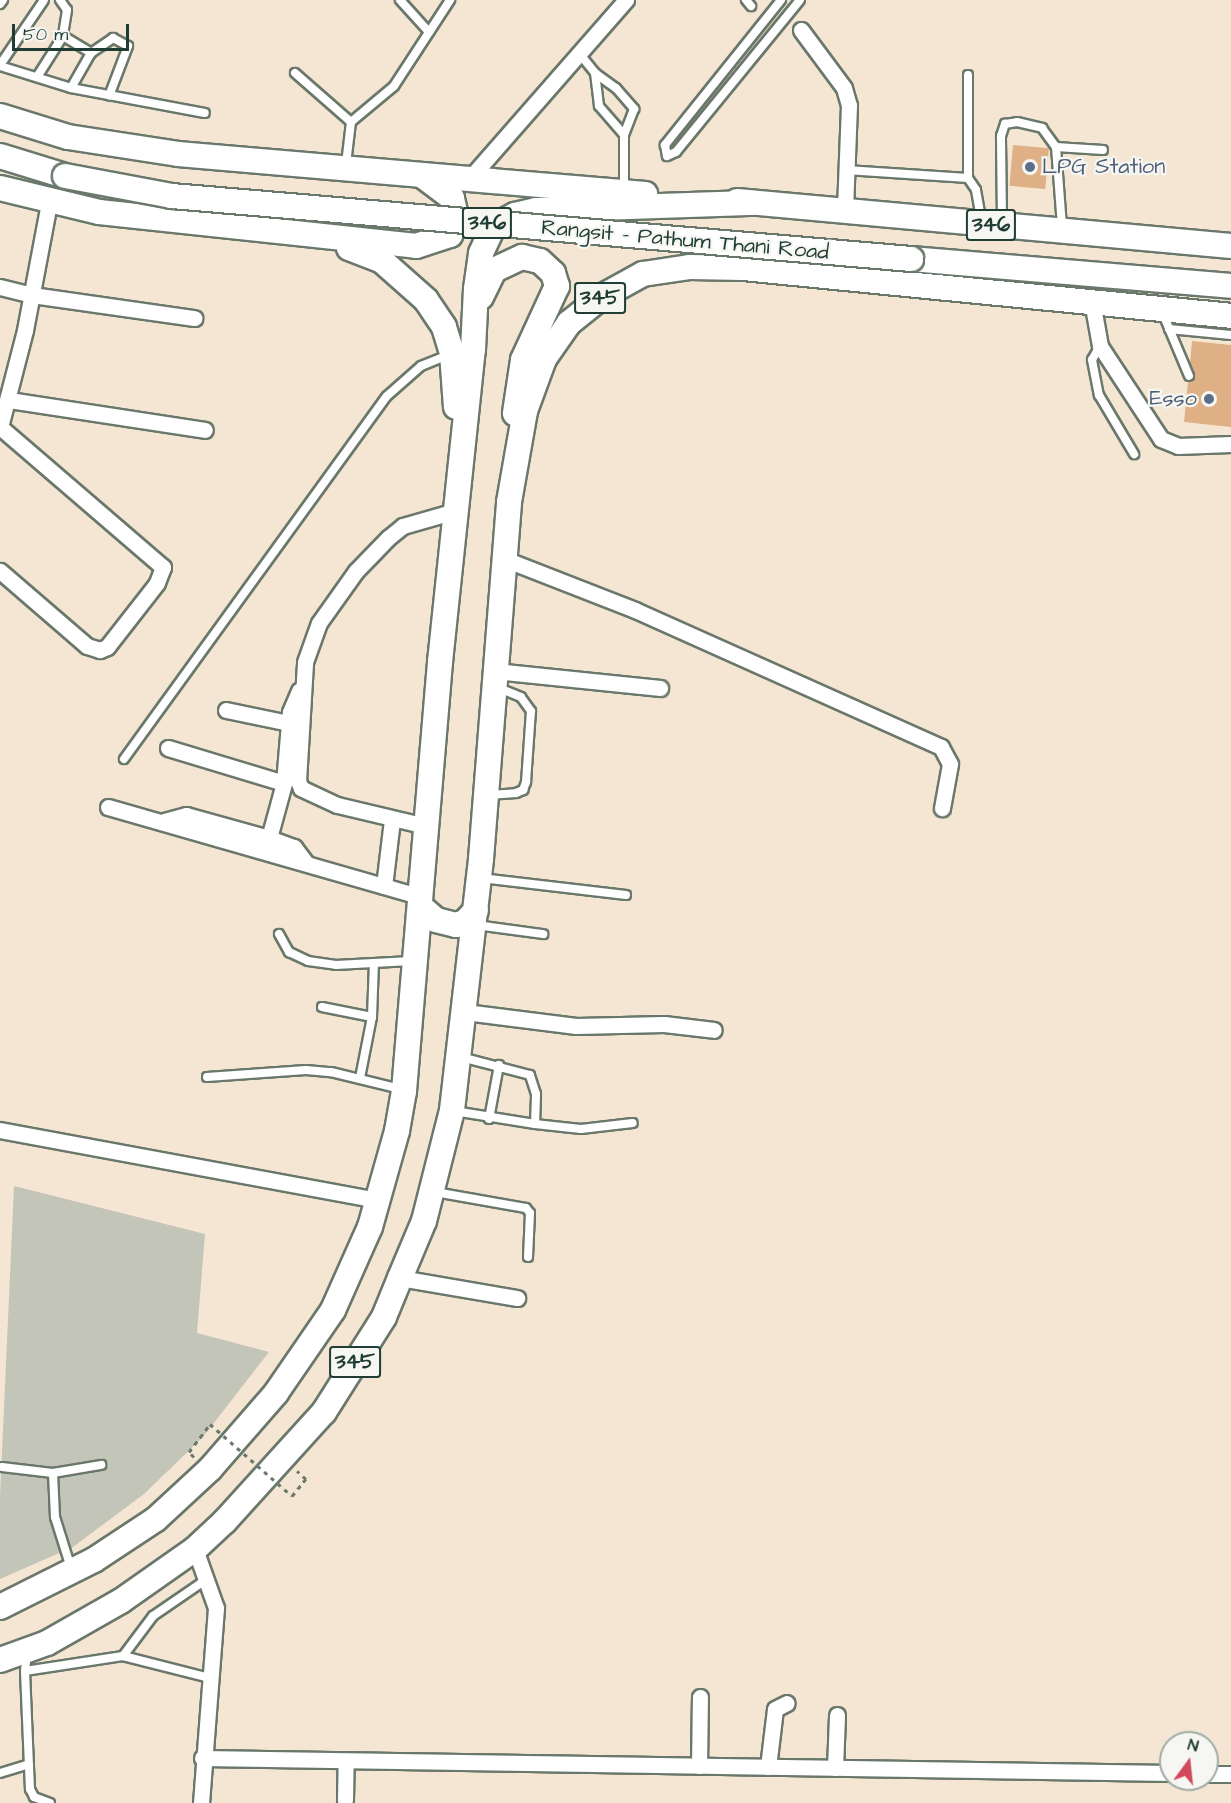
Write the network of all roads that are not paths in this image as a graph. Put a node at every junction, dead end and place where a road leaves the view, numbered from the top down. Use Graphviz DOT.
graph roads {
  1 [pos="3,0"];
  2 [pos="44,0"];
  3 [pos="60,0"];
  4 [pos="400,0"];
  5 [pos="450,0"];
  6 [pos="626,0"];
  7 [pos="781,0"];
  8 [pos="800,0"];
  9 [pos="0,4"];
  10 [pos="770,13"];
  11 [pos="782,22"];
  12 [pos="801,30"];
  13 [pos="429,32"];
  14 [pos="63,36"];
  15 [pos="749,39"];
  16 [pos="761,49"];
  17 [pos="91,53"];
  18 [pos="579,53"];
  19 [pos="0,66"];
  20 [pos="295,73"];
  21 [pos="594,73"];
  22 [pos="968,75"];
  23 [pos="37,77"];
  24 [pos="71,88"];
  25 [pos="109,96"];
  26 [pos="205,113"];
  27 [pos="0,116"];
  28 [pos="351,122"];
  29 [pos="624,135"];
  30 [pos="1056,147"];
  31 [pos="1104,150"];
  32 [pos="0,156"];
  33 [pos="345,168"];
  34 [pos="846,170"];
  35 [pos="422,175"];
  36 [pos="470,178"];
  37 [pos="968,178"];
  38 [pos="0,189"];
  39 [pos="624,192"];
  40 [pos="752,202"];
  41 [pos="49,203"];
  42 [pos="845,211"];
  43 [pos="992,225"];
  44 [pos="1063,231"];
  45 [pos="306,237"];
  46 [pos="1231,246"];
  47 [pos="0,286"];
  48 [pos="1231,286"];
  49 [pos="32,295"];
  50 [pos="1092,301"];
  51 [pos="1231,316"];
  52 [pos="194,318"];
  53 [pos="1165,319"];
  54 [pos="1231,335"];
  55 [pos="1100,346"];
  56 [pos="463,352"];
  57 [pos="1188,376"];
  58 [pos="9,400"];
  59 [pos="0,427"];
  60 [pos="205,430"];
  61 [pos="1231,444"];
  62 [pos="1134,454"];
  63 [pos="509,502"];
  64 [pos="455,511"];
  65 [pos="507,560"];
  66 [pos="0,571"];
  67 [pos="495,679"];
  68 [pos="303,683"];
  69 [pos="660,688"];
  70 [pos="226,710"];
  71 [pos="289,723"];
  72 [pos="168,748"];
  73 [pos="124,759"];
  74 [pos="284,783"];
  75 [pos="486,795"];
  76 [pos="108,807"];
  77 [pos="942,808"];
  78 [pos="393,820"];
  79 [pos="164,821"];
  80 [pos="426,826"];
  81 [pos="269,838"];
  82 [pos="306,863"];
  83 [pos="479,878"];
  84 [pos="384,886"];
  85 [pos="626,895"];
  86 [pos="420,902"];
  87 [pos="475,917"];
  88 [pos="279,934"];
  89 [pos="543,934"];
  90 [pos="415,961"];
  91 [pos="374,963"];
  92 [pos="322,1007"];
  93 [pos="465,1012"];
  94 [pos="372,1017"];
  95 [pos="714,1030"];
  96 [pos="459,1057"];
  97 [pos="499,1065"];
  98 [pos="207,1077"];
  99 [pos="360,1078"];
  100 [pos="404,1091"];
  101 [pos="452,1110"];
  102 [pos="489,1119"];
  103 [pos="633,1123"];
  104 [pos="535,1124"];
  105 [pos="0,1130"];
  106 [pos="433,1192"];
  107 [pos="378,1200"];
  108 [pos="528,1257"];
  109 [pos="400,1278"];
  110 [pos="517,1298"];
  111 [pos="101,1465"];
  112 [pos="2,1467"];
  113 [pos="53,1473"];
  114 [pos="195,1549"];
  115 [pos="72,1571"];
  116 [pos="207,1579"];
  117 [pos="0,1607"];
  118 [pos="123,1656"];
  119 [pos="0,1660"];
  120 [pos="26,1660"];
  121 [pos="210,1678"];
  122 [pos="700,1697"];
  123 [pos="787,1703"];
  124 [pos="837,1715"];
  125 [pos="202,1758"];
  126 [pos="346,1761"];
  127 [pos="28,1764"];
  128 [pos="699,1766"];
  129 [pos="768,1767"];
  130 [pos="835,1768"];
  131 [pos="0,1773"];
  132 [pos="1159,1773"];
  133 [pos="345,1800"];
  134 [pos="50,1803"];
  135 [pos="201,1803"];
  1 -- 9 [label="lane"];
  2 -- 19 [label="lane"];
  3 -- 14 [label="lane"];
  4 -- 13 [label="lane"];
  5 -- 13 [label="lane"];
  6 -- 18 [label="street"];
  7 -- 10 [label="lane"];
  8 -- 11 [label="lane"];
  10 -- 11 [label="lane"];
  10 -- 15 [label="lane"];
  11 -- 16 [label="lane"];
  12 -- 34 [label="street"];
  13 -- 28 [label="lane"];
  14 -- 17 [label="lane"];
  14 -- 23 [label="lane"];
  15 -- 16 [label="lane"];
  15 -- 16 [label="lane"];
  17 -- 24 [label="lane"];
  17 -- 25 [label="lane"];
  18 -- 21 [label="lane"];
  18 -- 36 [label="street"];
  19 -- 23 [label="lane"];
  20 -- 28 [label="lane"];
  21 -- 29 [label="lane"];
  21 -- 29 [label="lane"];
  22 -- 37 [label="lane"];
  23 -- 24 [label="lane"];
  24 -- 25 [label="lane"];
  25 -- 26 [label="lane"];
  27 -- 33 [label="main road, Rangsit - Pathum Thani Road / 346"];
  28 -- 33 [label="lane"];
  29 -- 39 [label="lane"];
  30 -- 31 [label="lane"];
  30 -- 43 [label="lane"];
  30 -- 44 [label="lane"];
  32 -- 48 [label="main road, Rangsit - Pathum Thani Road / 346, bridge"];
  33 -- 35 [label="main road, Rangsit - Pathum Thani Road / 346"];
  34 -- 37 [label="lane"];
  34 -- 42 [label="street"];
  35 -- 36 [label="main road, Rangsit - Pathum Thani Road / 346"];
  35 -- 45 [label="main road"];
  36 -- 39 [label="main road, Rangsit - Pathum Thani Road / 346"];
  37 -- 43 [label="lane"];
  38 -- 41 [label="main road"];
  39 -- 40 [label="main road, Rangsit - Pathum Thani Road / 346"];
  40 -- 42 [label="main road, Rangsit - Pathum Thani Road / 346"];
  40 -- 56 [label="main road, 345"];
  41 -- 45 [label="main road"];
  41 -- 49 [label="street"];
  42 -- 43 [label="main road, Rangsit - Pathum Thani Road / 346"];
  43 -- 44 [label="main road, Rangsit - Pathum Thani Road / 346"];
  44 -- 46 [label="main road, Rangsit - Pathum Thani Road / 346"];
  45 -- 56 [label="main road"];
  47 -- 49 [label="street"];
  49 -- 52 [label="street"];
  49 -- 58 [label="street"];
  50 -- 53 [label="main road, 345"];
  50 -- 55 [label="street"];
  50 -- 63 [label="main road, 345"];
  51 -- 53 [label="main road, 345"];
  53 -- 54 [label="lane"];
  53 -- 57 [label="lane"];
  55 -- 61 [label="street"];
  55 -- 62 [label="lane"];
  56 -- 63 [label="main road"];
  56 -- 64 [label="main road, 345"];
  56 -- 73 [label="lane"];
  58 -- 59 [label="street"];
  58 -- 60 [label="street"];
  59 -- 66 [label="street"];
  63 -- 65 [label="main road, 345"];
  64 -- 68 [label="street"];
  64 -- 80 [label="main road, 345"];
  65 -- 67 [label="main road, 345"];
  65 -- 77 [label="street"];
  67 -- 69 [label="street"];
  67 -- 75 [label="main road, 345"];
  67 -- 75 [label="lane"];
  68 -- 71 [label="street"];
  68 -- 78 [label="street"];
  70 -- 71 [label="street"];
  71 -- 74 [label="street"];
  72 -- 74 [label="street"];
  74 -- 81 [label="street"];
  75 -- 83 [label="main road, 345"];
  76 -- 79 [label="street"];
  78 -- 80 [label="street"];
  78 -- 84 [label="street"];
  79 -- 81 [label="street"];
  79 -- 82 [label="street"];
  80 -- 86 [label="main road, 345"];
  81 -- 82 [label="street"];
  82 -- 84 [label="street"];
  83 -- 85 [label="lane"];
  83 -- 87 [label="main road, 345"];
  84 -- 86 [label="street"];
  86 -- 87 [label="main road"];
  86 -- 90 [label="main road, 345"];
  87 -- 89 [label="lane"];
  87 -- 93 [label="main road, 345"];
  88 -- 91 [label="lane"];
  90 -- 91 [label="lane"];
  90 -- 100 [label="main road, 345"];
  91 -- 94 [label="lane"];
  92 -- 94 [label="lane"];
  93 -- 95 [label="street"];
  93 -- 96 [label="main road, 345"];
  94 -- 99 [label="lane"];
  96 -- 97 [label="lane"];
  96 -- 101 [label="main road, 345"];
  97 -- 102 [label="lane"];
  97 -- 104 [label="lane"];
  98 -- 99 [label="lane"];
  99 -- 100 [label="lane"];
  100 -- 107 [label="main road, 345"];
  101 -- 102 [label="lane"];
  101 -- 106 [label="main road, 345"];
  102 -- 104 [label="lane"];
  103 -- 104 [label="lane"];
  105 -- 107 [label="street"];
  106 -- 108 [label="lane"];
  106 -- 109 [label="main road, 345"];
  107 -- 115 [label="main road, 345"];
  109 -- 110 [label="street"];
  109 -- 114 [label="main road, 345"];
  111 -- 113 [label="lane"];
  112 -- 113 [label="lane"];
  113 -- 115 [label="lane"];
  114 -- 116 [label="street"];
  114 -- 120 [label="main road, 345"];
  115 -- 117 [label="main road, 345"];
  116 -- 118 [label="lane"];
  116 -- 121 [label="street"];
  118 -- 120 [label="lane"];
  118 -- 121 [label="lane"];
  119 -- 120 [label="main road, 345"];
  120 -- 127 [label="lane"];
  121 -- 125 [label="street"];
  122 -- 128 [label="street"];
  123 -- 129 [label="street"];
  124 -- 130 [label="street"];
  125 -- 126 [label="street"];
  125 -- 135 [label="street"];
  126 -- 128 [label="street"];
  126 -- 133 [label="street"];
  127 -- 131 [label="lane"];
  127 -- 134 [label="lane"];
  128 -- 129 [label="street"];
  129 -- 130 [label="street"];
  130 -- 132 [label="street"];
}
